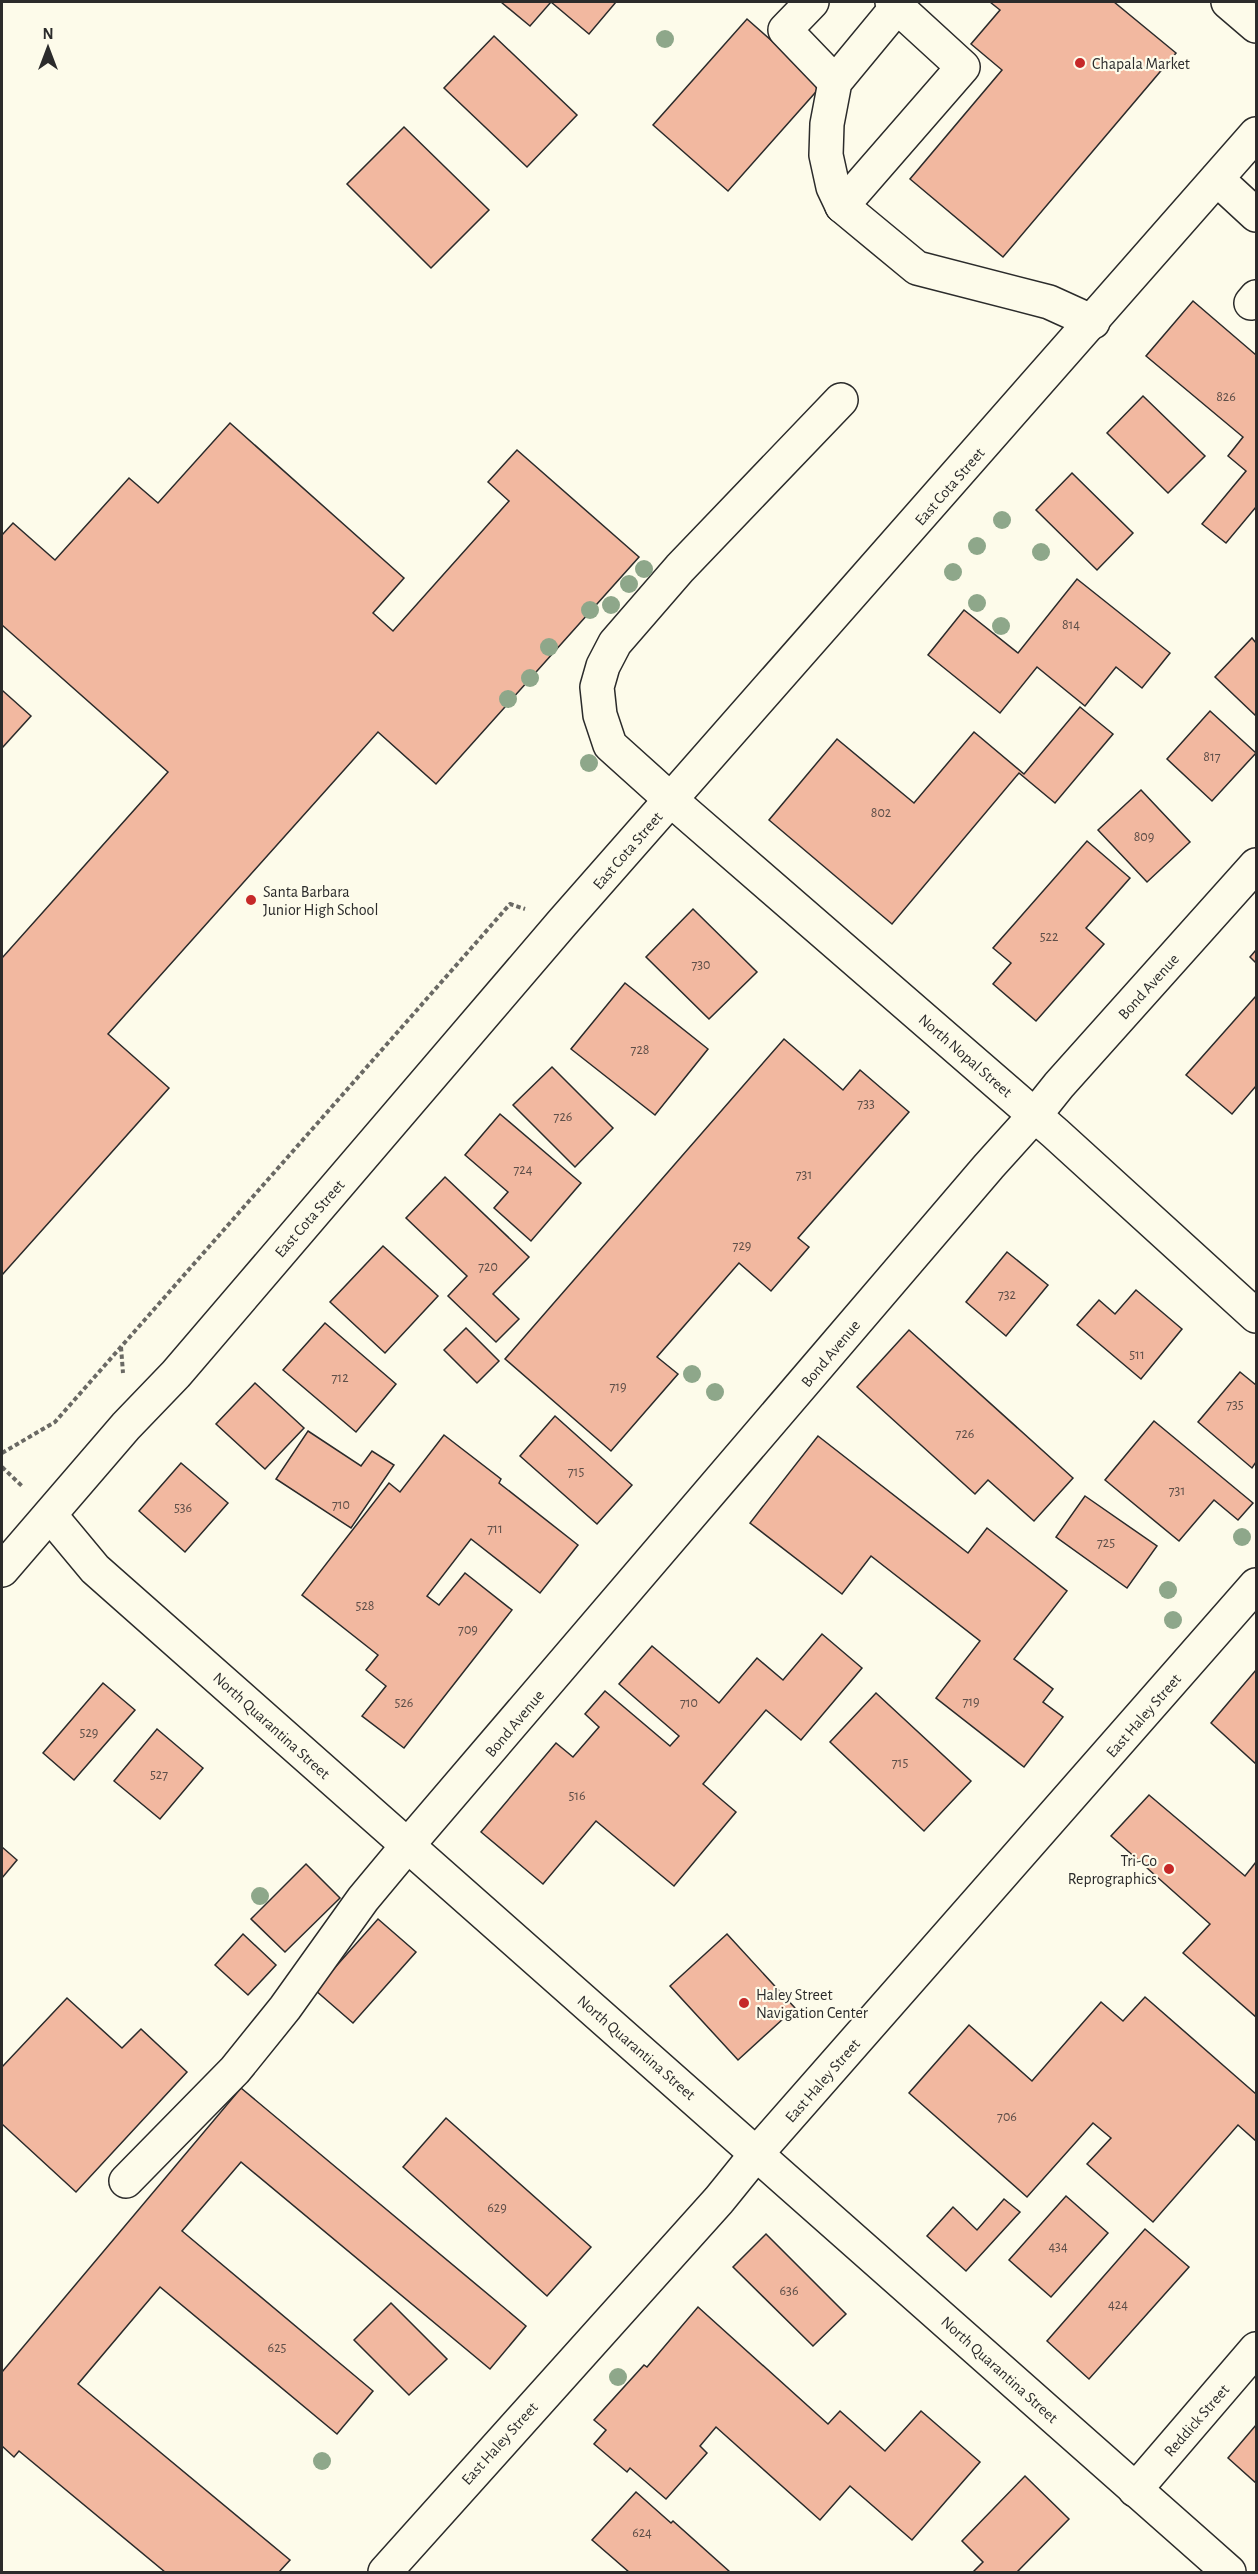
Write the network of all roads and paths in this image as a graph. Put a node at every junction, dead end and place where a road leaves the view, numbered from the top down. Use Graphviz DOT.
graph roads {
  1 [pos="812,2"];
  2 [pos="1228,2"];
  3 [pos="894,4"];
  4 [pos="1257,26"];
  5 [pos="835,82"];
  6 [pos="1257,134"];
  7 [pos="1218,179"];
  8 [pos="842,206"];
  9 [pos="1257,215"];
  10 [pos="1093,322"];
  11 [pos="841,400"];
  12 [pos="671,800"];
  13 [pos="1257,865"];
  14 [pos="510,904"];
  15 [pos="1035,1115"];
  16 [pos="1257,1316"];
  17 [pos="2,1453"];
  18 [pos="2,1467"];
  19 [pos="16,1480"];
  20 [pos="50,1515"];
  21 [pos="2,1570"];
  22 [pos="1257,1585"];
  23 [pos="408,1845"];
  24 [pos="757,2153"];
  25 [pos="126,2181"];
  26 [pos="1257,2349"];
  27 [pos="1135,2490"];
  28 [pos="385,2572"];
  29 [pos="1229,2572"];
  1 -- 5 [label="street"];
  2 -- 4 [label="street"];
  3 -- 5 [label="street"];
  3 -- 8 [label="street"];
  5 -- 8 [label="street"];
  6 -- 7 [label="street, East Cota Street"];
  7 -- 9 [label="street"];
  7 -- 10 [label="street, East Cota Street"];
  8 -- 10 [label="street"];
  10 -- 12 [label="street, East Cota Street"];
  11 -- 12 [label="street, North Nopal Street"];
  12 -- 15 [label="street, North Nopal Street"];
  12 -- 20 [label="street, East Cota Street"];
  13 -- 15 [label="street, Bond Avenue"];
  14 -- 17 [label="path"];
  15 -- 16 [label="street, North Nopal Street"];
  15 -- 23 [label="street, Bond Avenue"];
  18 -- 19 [label="path"];
  20 -- 21 [label="street, East Cota Street"];
  20 -- 23 [label="street, North Quarantina Street"];
  22 -- 24 [label="street, East Haley Street"];
  23 -- 24 [label="street, North Quarantina Street"];
  23 -- 25 [label="street, Bond Avenue"];
  24 -- 27 [label="street, North Quarantina Street"];
  24 -- 28 [label="street, East Haley Street"];
  26 -- 27 [label="street, Reddick Street"];
  27 -- 29 [label="street, North Quarantina Street"];
}
